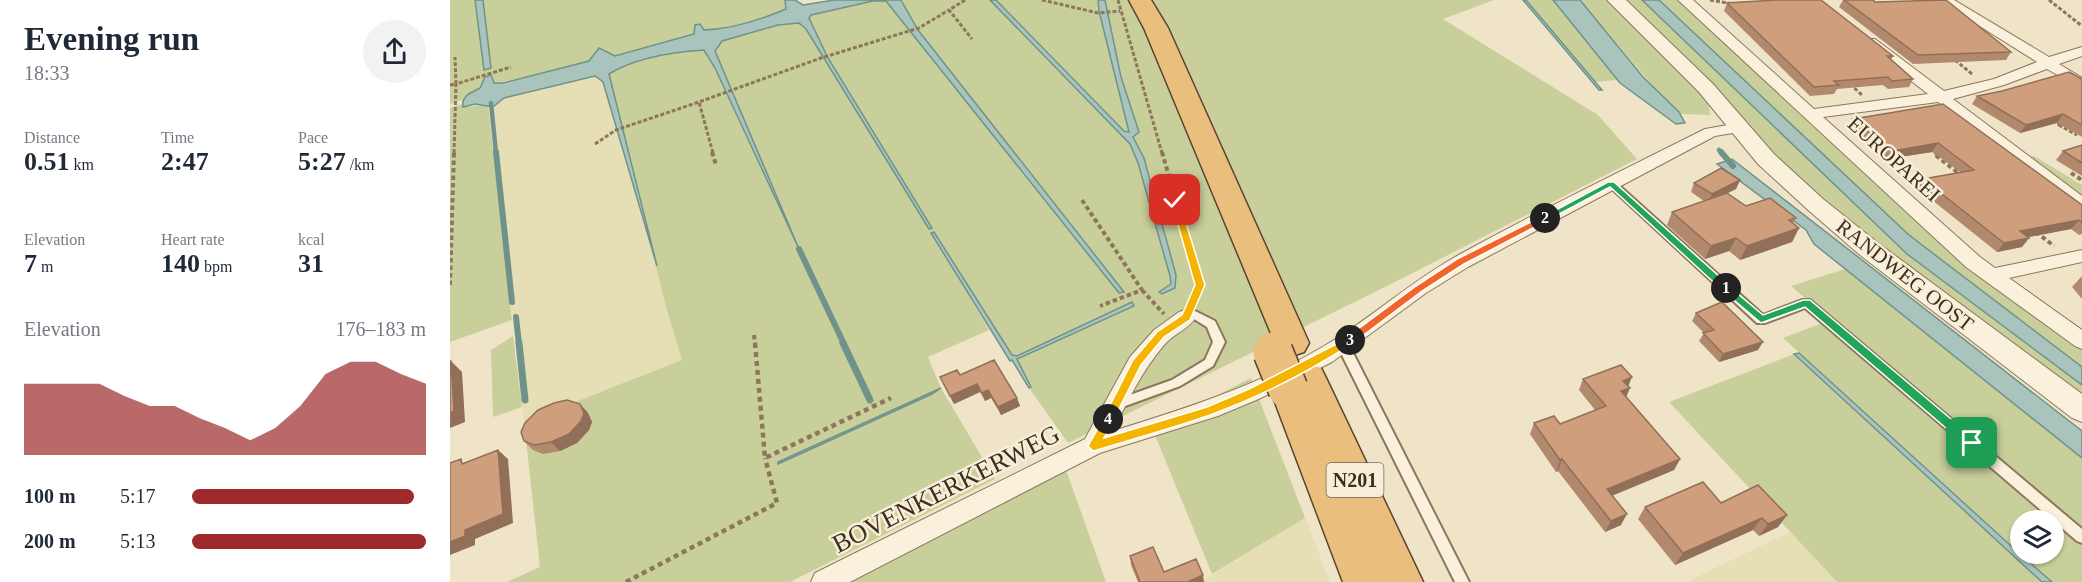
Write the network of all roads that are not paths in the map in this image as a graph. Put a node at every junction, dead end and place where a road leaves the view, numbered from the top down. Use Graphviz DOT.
graph roads {
  1 [pos="1616,0"];
  2 [pos="1685,0"];
  3 [pos="1945,0"];
  4 [pos="1131,5"];
  5 [pos="1860,34"];
  6 [pos="2082,51"];
  7 [pos="2047,63"];
  8 [pos="2082,84"];
  9 [pos="1939,96"];
  10 [pos="1809,114"];
  11 [pos="1739,128"];
  12 [pos="1611,183"];
  13 [pos="2082,205"];
  14 [pos="2076,257"];
  15 [pos="1990,276"];
  16 [pos="1181,321"];
  17 [pos="2082,341"];
  18 [pos="1343,345"];
  19 [pos="1298,384"];
  20 [pos="1117,404"];
  21 [pos="2082,410"];
  22 [pos="1093,446"];
  23 [pos="2082,537"];
  24 [pos="824,582"];
  25 [pos="1365,582"];
  26 [pos="1401,582"];
  27 [pos="1462,582"];
  1 -- 11 [label="street, RANDWEG OOST"];
  2 -- 10 [label="street, EUROPAREI"];
  3 -- 7 [label="street"];
  4 -- 19 [label="highway, N201, bridge"];
  5 -- 9 [label="street"];
  6 -- 7 [label="street"];
  7 -- 8 [label="street"];
  7 -- 9 [label="street"];
  9 -- 10 [label="street"];
  9 -- 13 [label="street"];
  10 -- 15 [label="street, EUROPAREI"];
  11 -- 12 [label="street, BOVENKERKERWEG"];
  11 -- 21 [label="street, RANDWEG OOST"];
  12 -- 18 [label="street, BOVENKERKERWEG"];
  12 -- 23 [label="lane"];
  14 -- 15 [label="street"];
  15 -- 17 [label="street, EUROPAREI"];
  16 -- 20 [label="street, BOVENKERKERWEG"];
  16 -- 20 [label="lane"];
  18 -- 22 [label="street, BOVENKERKERWEG"];
  18 -- 27 [label="lane"];
  19 -- 25 [label="highway, N201"];
  19 -- 26 [label="highway, N201"];
  20 -- 22 [label="street, BOVENKERKERWEG"];
  22 -- 24 [label="street, BOVENKERKERWEG"];
}
